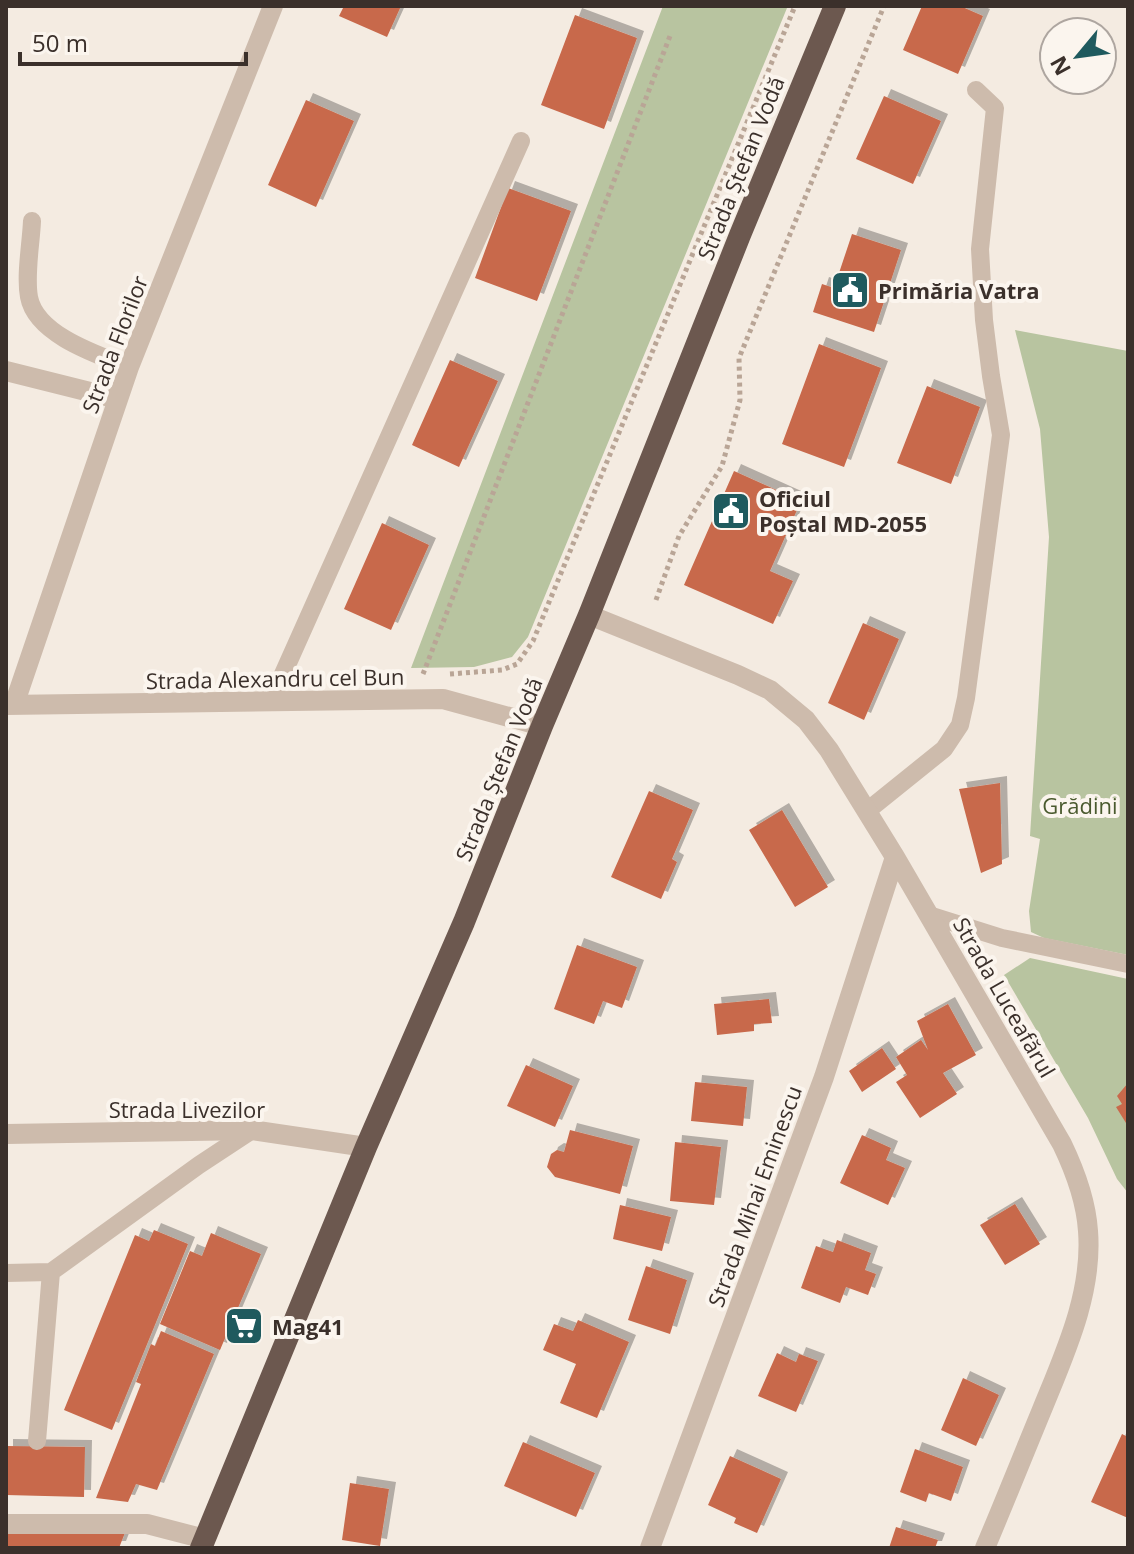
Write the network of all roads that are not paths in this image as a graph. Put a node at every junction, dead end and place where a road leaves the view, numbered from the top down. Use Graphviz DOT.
graph roads {
  1 [pos="273,6"];
  2 [pos="835,6"];
  3 [pos="976,90"];
  4 [pos="521,141"];
  5 [pos="32,221"];
  6 [pos="129,367"];
  7 [pos="6,371"];
  8 [pos="118,399"];
  9 [pos="589,615"];
  10 [pos="271,701"];
  11 [pos="10,705"];
  12 [pos="542,726"];
  13 [pos="867,811"];
  14 [pos="895,857"];
  15 [pos="929,915"];
  16 [pos="1128,964"];
  17 [pos="252,1130"];
  18 [pos="6,1134"];
  19 [pos="366,1147"];
  20 [pos="51,1272"];
  21 [pos="6,1273"];
  22 [pos="37,1441"];
  23 [pos="6,1524"];
  24 [pos="203,1544"];
  25 [pos="650,1548"];
  26 [pos="985,1548"];
  1 -- 6 [label="street, Strada Florilor"];
  2 -- 9 [label="highway, Strada Ștefan Vodă"];
  3 -- 13 [label="lane"];
  4 -- 10 [label="lane"];
  5 -- 6 [label="lane"];
  6 -- 8 [label="street, Strada Florilor"];
  7 -- 8 [label="street"];
  8 -- 11 [label="street, Strada Florilor"];
  9 -- 12 [label="highway, Strada Ștefan Vodă"];
  9 -- 13 [label="street, Strada Luceafărul"];
  10 -- 11 [label="street, Strada Alexandru cel Bun"];
  10 -- 12 [label="street, Strada Alexandru cel Bun"];
  12 -- 19 [label="highway, Strada Ștefan Vodă"];
  13 -- 14 [label="street, Strada Luceafărul"];
  14 -- 15 [label="street, Strada Luceafărul"];
  14 -- 25 [label="street, Strada Mihai Eminescu"];
  15 -- 16 [label="lane"];
  15 -- 26 [label="street, Strada Luceafărul"];
  17 -- 18 [label="street, Strada Livezilor"];
  17 -- 19 [label="street, Strada Livezilor"];
  17 -- 20 [label="lane"];
  19 -- 24 [label="highway, Strada Ștefan Vodă"];
  20 -- 21 [label="lane"];
  20 -- 22 [label="lane"];
  23 -- 24 [label="street"];
}
